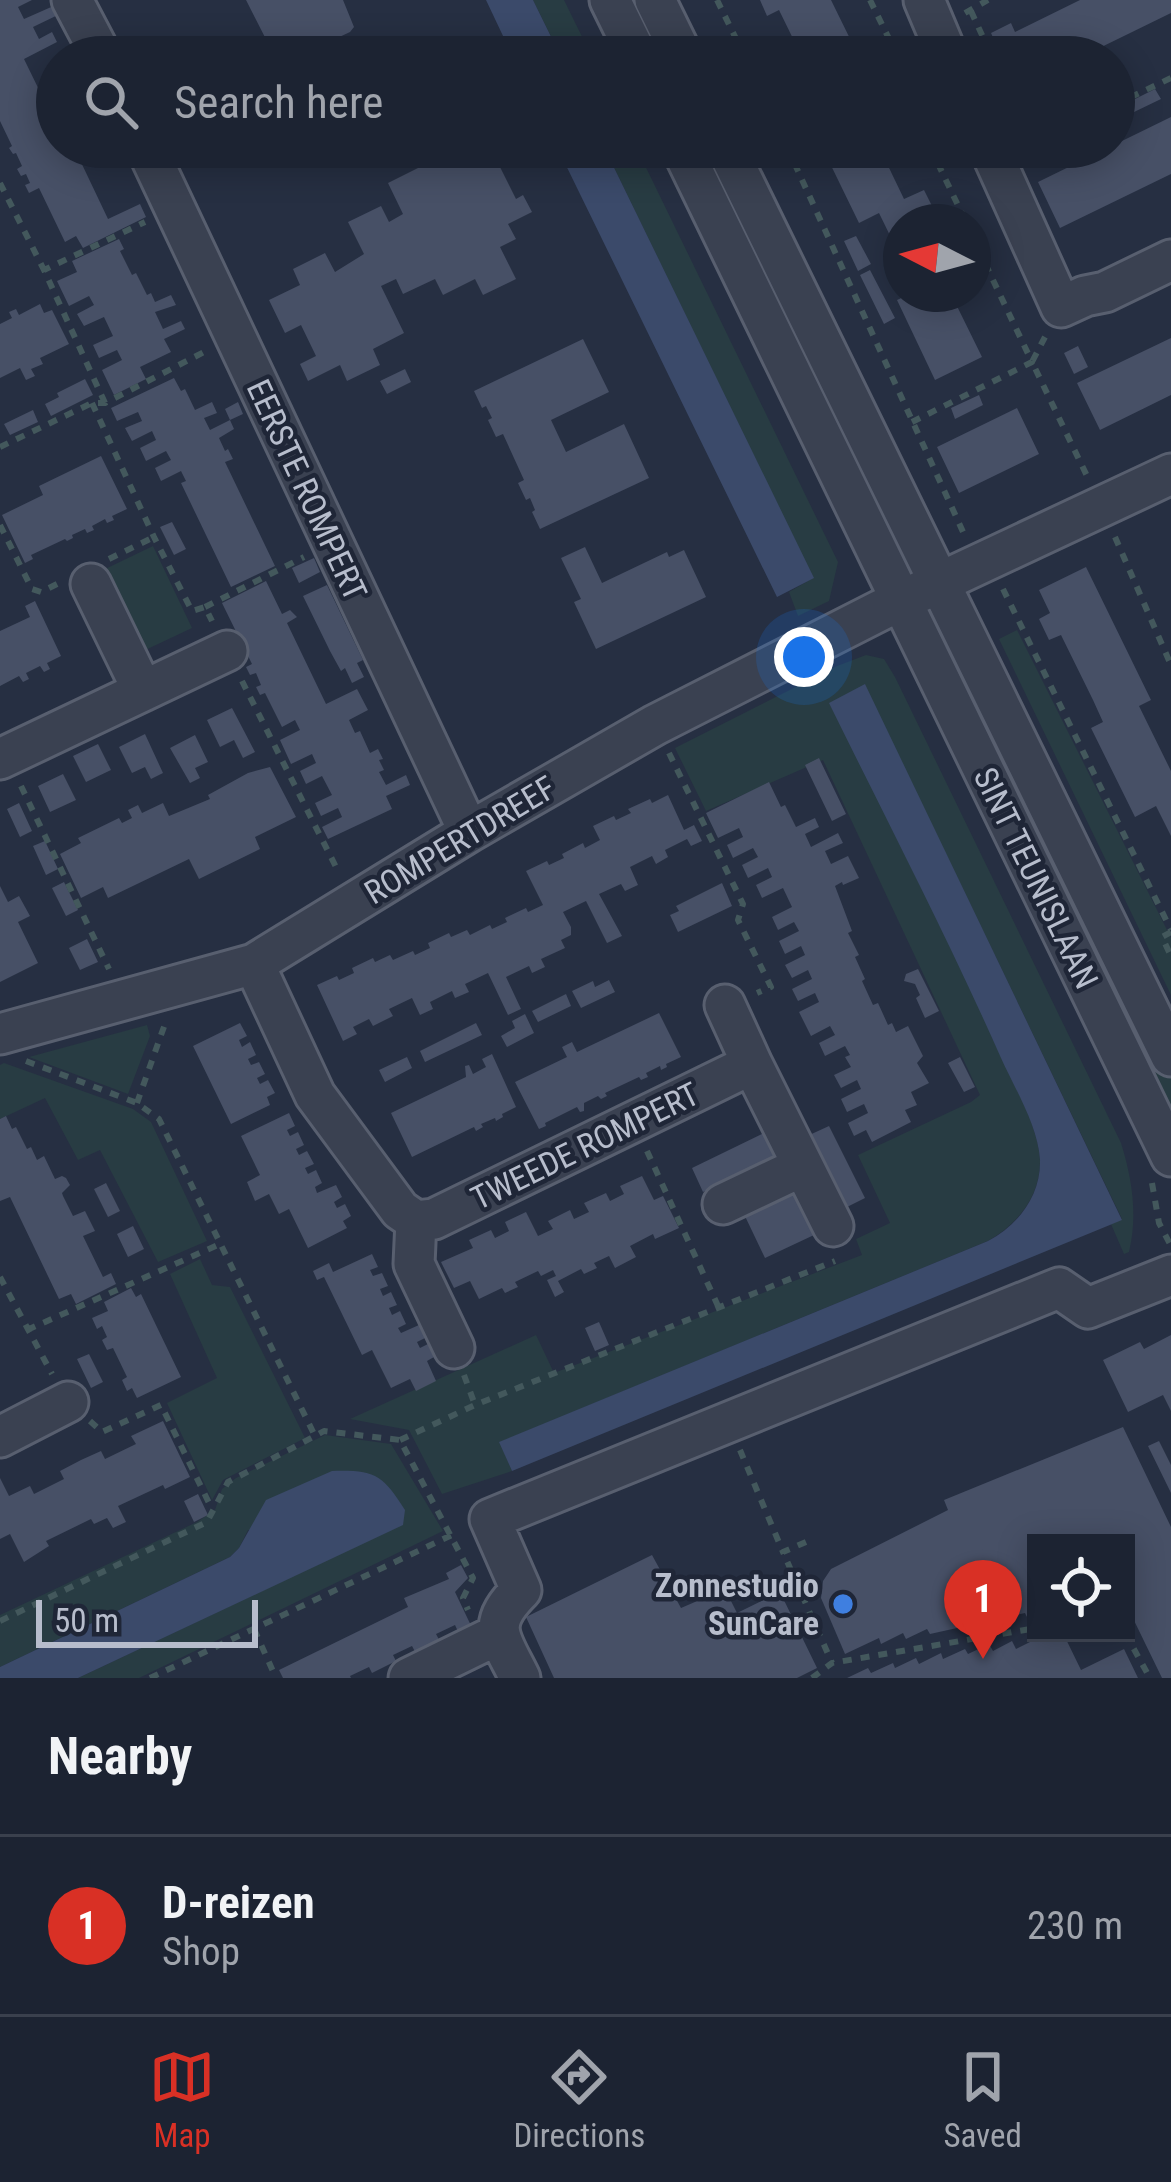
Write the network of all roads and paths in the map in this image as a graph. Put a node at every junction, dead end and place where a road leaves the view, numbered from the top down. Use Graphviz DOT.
graph roads {
  1 [pos="72,0"];
  2 [pos="610,0"];
  3 [pos="655,0"];
  4 [pos="717,0"];
  5 [pos="870,0"];
  6 [pos="924,0"];
  7 [pos="970,10"];
  8 [pos="91,36"];
  9 [pos="628,36"];
  10 [pos="673,36"];
  11 [pos="735,36"];
  12 [pos="888,36"];
  13 [pos="940,36"];
  14 [pos="982,36"];
  15 [pos="1171,78"];
  16 [pos="1135,95"];
  17 [pos="156,168"];
  18 [pos="691,168"];
  19 [pos="736,168"];
  20 [pos="797,168"];
  21 [pos="940,168"];
  22 [pos="998,168"];
  23 [pos="0,183"];
  24 [pos="957,204"];
  25 [pos="175,208"];
  26 [pos="1171,260"];
  27 [pos="44,270"];
  28 [pos="991,276"];
  29 [pos="1061,307"];
  30 [pos="234,337"];
  31 [pos="1032,362"];
  32 [pos="105,403"];
  33 [pos="912,422"];
  34 [pos="0,447"];
  35 [pos="1171,474"];
  36 [pos="1101,506"];
  37 [pos="332,543"];
  38 [pos="983,562"];
  39 [pos="940,582"];
  40 [pos="91,584"];
  41 [pos="902,600"];
  42 [pos="205,607"];
  43 [pos="227,651"];
  44 [pos="1171,665"];
  45 [pos="143,691"];
  46 [pos="655,724"];
  47 [pos="3,757"];
  48 [pos="469,832"];
  49 [pos="1171,931"];
  50 [pos="1171,956"];
  51 [pos="254,964"];
  52 [pos="179,985"];
  53 [pos="124,1000"];
  54 [pos="725,1005"];
  55 [pos="9,1031"];
  56 [pos="1171,1056"];
  57 [pos="752,1064"];
  58 [pos="137,1103"];
  59 [pos="634,1123"];
  60 [pos="1171,1156"];
  61 [pos="803,1166"];
  62 [pos="723,1204"];
  63 [pos="1171,1217"];
  64 [pos="416,1221"];
  65 [pos="1159,1223"];
  66 [pos="833,1226"];
  67 [pos="220,1244"];
  68 [pos="0,1277"];
  69 [pos="1170,1279"];
  70 [pos="718,1306"];
  71 [pos="27,1330"];
  72 [pos="454,1348"];
  73 [pos="68,1402"];
  74 [pos="728,1422"];
  75 [pos="315,1436"];
  76 [pos="0,1437"];
  77 [pos="400,1440"];
  78 [pos="213,1511"];
  79 [pos="490,1519"];
  80 [pos="452,1535"];
  81 [pos="806,1542"];
  82 [pos="783,1552"];
  83 [pos="0,1621"];
  84 [pos="254,1629"];
  85 [pos="1027,1630"];
  86 [pos="1130,1642"];
  87 [pos="472,1653"];
  88 [pos="832,1663"];
  89 [pos="150,1678"];
  90 [pos="275,1678"];
  91 [pos="409,1678"];
  92 [pos="520,1678"];
  93 [pos="812,1678"];
  94 [pos="1150,1678"];
  1 -- 8 [label="street"];
  2 -- 9 [label="street"];
  3 -- 10 [label="street"];
  4 -- 11 [label="path"];
  5 -- 12 [label="path"];
  6 -- 13 [label="street"];
  7 -- 14 [label="path"];
  15 -- 16 [label="path"];
  17 -- 25 [label="street, EERSTE ROMPERT"];
  18 -- 41 [label="street, SINT TEUNISLAAN"];
  19 -- 39 [label="street, SINT TEUNISLAAN"];
  20 -- 33 [label="path"];
  21 -- 24 [label="path"];
  22 -- 29 [label="street"];
  23 -- 27 [label="path"];
  25 -- 27 [label="path"];
  25 -- 30 [label="street, EERSTE ROMPERT"];
  26 -- 29 [label="street"];
  27 -- 32 [label="path"];
  28 -- 31 [label="path"];
  29 -- 31 [label="path"];
  30 -- 32 [label="path"];
  30 -- 37 [label="street, EERSTE ROMPERT"];
  31 -- 33 [label="path"];
  31 -- 36 [label="path"];
  32 -- 34 [label="path"];
  33 -- 38 [label="path"];
  35 -- 36 [label="street"];
  36 -- 38 [label="street"];
  36 -- 44 [label="path"];
  37 -- 42 [label="path"];
  37 -- 48 [label="street, EERSTE ROMPERT"];
  38 -- 39 [label="street"];
  38 -- 49 [label="path"];
  39 -- 41 [label="street"];
  39 -- 56 [label="street, SINT TEUNISLAAN"];
  40 -- 45 [label="street"];
  41 -- 46 [label="street, ROMPERTDREEF"];
  41 -- 60 [label="street, SINT TEUNISLAAN"];
  43 -- 45 [label="street"];
  45 -- 47 [label="street"];
  46 -- 48 [label="street, ROMPERTDREEF"];
  46 -- 54 [label="path"];
  47 -- 53 [label="path"];
  48 -- 51 [label="street, ROMPERTDREEF"];
  49 -- 50 [label="path"];
  51 -- 52 [label="street, ROMPERTDREEF"];
  51 -- 64 [label="street"];
  52 -- 53 [label="street, ROMPERTDREEF"];
  52 -- 58 [label="path"];
  53 -- 55 [label="street, ROMPERTDREEF"];
  54 -- 57 [label="street"];
  55 -- 58 [label="path"];
  57 -- 59 [label="street, TWEEDE ROMPERT"];
  57 -- 61 [label="street"];
  58 -- 67 [label="path"];
  59 -- 64 [label="street, TWEEDE ROMPERT"];
  59 -- 70 [label="path"];
  61 -- 62 [label="street"];
  61 -- 66 [label="street"];
  63 -- 65 [label="path"];
  64 -- 72 [label="street"];
  66 -- 70 [label="path"];
  67 -- 71 [label="path"];
  67 -- 75 [label="path"];
  68 -- 71 [label="path"];
  69 -- 74 [label="street"];
  70 -- 77 [label="path"];
  71 -- 73 [label="path"];
  73 -- 76 [label="street"];
  73 -- 78 [label="path"];
  74 -- 79 [label="street"];
  74 -- 82 [label="path"];
  75 -- 77 [label="path"];
  75 -- 78 [label="path"];
  77 -- 80 [label="path"];
  78 -- 83 [label="path"];
  79 -- 80 [label="path"];
  79 -- 87 [label="street"];
  80 -- 84 [label="path"];
  80 -- 87 [label="path"];
  81 -- 82 [label="path"];
  82 -- 88 [label="path"];
  84 -- 89 [label="path"];
  84 -- 90 [label="path"];
  85 -- 88 [label="path"];
  86 -- 94 [label="path"];
  87 -- 91 [label="street"];
  87 -- 92 [label="street"];
  88 -- 93 [label="path"];
}
